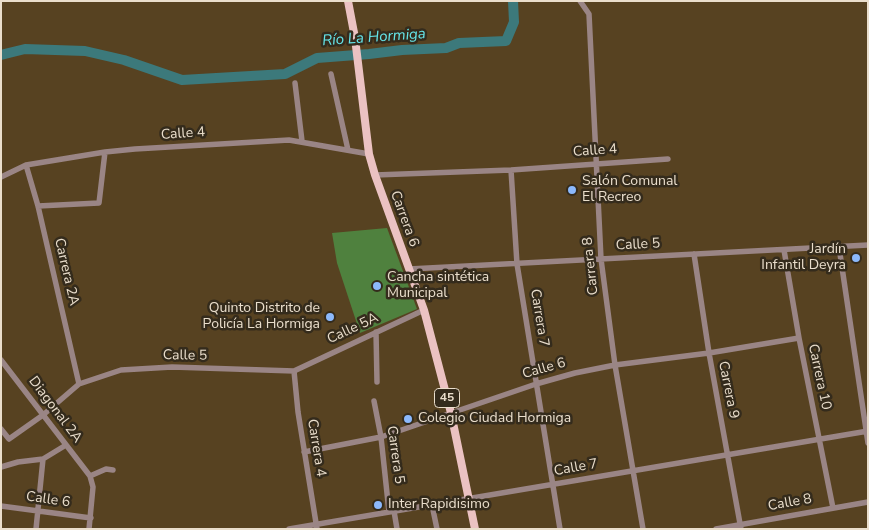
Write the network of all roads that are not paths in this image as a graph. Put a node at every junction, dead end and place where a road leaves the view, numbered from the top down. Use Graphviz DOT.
graph roads {
  1 [pos="348,1"];
  2 [pos="580,1"];
  3 [pos="331,74"];
  4 [pos="295,83"];
  5 [pos="302,141"];
  6 [pos="348,150"];
  7 [pos="105,152"];
  8 [pos="368,154"];
  9 [pos="668,159"];
  10 [pos="596,164"];
  11 [pos="26,165"];
  12 [pos="511,170"];
  13 [pos="375,175"];
  14 [pos="1,177"];
  15 [pos="38,206"];
  16 [pos="868,245"];
  17 [pos="839,247"];
  18 [pos="784,250"];
  19 [pos="694,254"];
  20 [pos="601,259"];
  21 [pos="517,264"];
  22 [pos="409,269"];
  23 [pos="424,310"];
  24 [pos="376,332"];
  25 [pos="799,338"];
  26 [pos="709,353"];
  27 [pos="1,360"];
  28 [pos="615,365"];
  29 [pos="294,371"];
  30 [pos="377,382"];
  31 [pos="80,384"];
  32 [pos="536,384"];
  33 [pos="374,400"];
  34 [pos="451,413"];
  35 [pos="43,414"];
  36 [pos="1,429"];
  37 [pos="867,431"];
  38 [pos="381,437"];
  39 [pos="819,439"];
  40 [pos="868,443"];
  41 [pos="66,445"];
  42 [pos="304,452"];
  43 [pos="728,455"];
  44 [pos="42,459"];
  45 [pos="1,467"];
  46 [pos="113,470"];
  47 [pos="633,471"];
  48 [pos="90,476"];
  49 [pos="552,484"];
  50 [pos="469,498"];
  51 [pos="868,502"];
  52 [pos="432,505"];
  53 [pos="1,506"];
  54 [pos="833,508"];
  55 [pos="38,511"];
  56 [pos="392,512"];
  57 [pos="91,518"];
  58 [pos="316,527"];
  59 [pos="741,527"];
  60 [pos="36,529"];
  61 [pos="89,529"];
  62 [pos="289,529"];
  63 [pos="397,529"];
  64 [pos="436,529"];
  65 [pos="475,529"];
  66 [pos="560,529"];
  67 [pos="643,529"];
  68 [pos="716,529"];
  1 -- 8 [label="main road, Carrera 6 / 45"];
  2 -- 10 [label="street, Carrera 8"];
  3 -- 6 [label="street"];
  4 -- 5 [label="street"];
  5 -- 6 [label="street, Calle 4"];
  5 -- 7 [label="street, Calle 4"];
  6 -- 8 [label="street, Calle 4"];
  7 -- 11 [label="street, Calle 4"];
  7 -- 15 [label="street"];
  8 -- 13 [label="main road, Carrera 6 / 45"];
  9 -- 10 [label="street, Calle 4"];
  10 -- 12 [label="street, Calle 4"];
  10 -- 20 [label="street, Carrera 8"];
  11 -- 14 [label="street, Calle 4"];
  11 -- 15 [label="street, Carrera 2A"];
  12 -- 13 [label="street, Calle 4"];
  12 -- 21 [label="street, Carrera 7"];
  13 -- 22 [label="main road, Carrera 6 / 45"];
  15 -- 31 [label="street, Carrera 2A"];
  16 -- 17 [label="street, Calle 5"];
  17 -- 18 [label="street, Calle 5"];
  17 -- 37 [label="street"];
  18 -- 19 [label="street, Calle 5"];
  18 -- 25 [label="street, Carrera 10"];
  19 -- 20 [label="street, Calle 5"];
  19 -- 26 [label="street, Carrera 9"];
  20 -- 21 [label="street, Calle 5"];
  20 -- 28 [label="street, Carrera 8"];
  21 -- 22 [label="street, Calle 5"];
  21 -- 32 [label="street, Carrera 7"];
  22 -- 23 [label="main road, Carrera 6 / 45"];
  23 -- 24 [label="street, Calle 5A"];
  23 -- 34 [label="main road, Carrera 6 / 45"];
  24 -- 29 [label="street, Calle 5A"];
  24 -- 30 [label="street"];
  25 -- 26 [label="street, Calle 6"];
  25 -- 39 [label="street, Carrera 10"];
  26 -- 28 [label="street, Calle 6"];
  26 -- 43 [label="street, Carrera 9"];
  27 -- 35 [label="street, Diagonal 2A"];
  28 -- 32 [label="street, Calle 6"];
  28 -- 47 [label="street, Carrera 8"];
  29 -- 31 [label="street, Calle 5"];
  29 -- 42 [label="street, Carrera 4"];
  31 -- 35 [label="street"];
  32 -- 34 [label="street, Calle 6"];
  32 -- 49 [label="street, Carrera 7"];
  33 -- 38 [label="street, Carrera 5"];
  34 -- 38 [label="street, Calle 6"];
  34 -- 50 [label="main road, Carrera 6 / 45"];
  35 -- 36 [label="street"];
  35 -- 41 [label="street, Diagonal 2A"];
  37 -- 39 [label="street, Calle 7"];
  37 -- 40 [label="street"];
  38 -- 42 [label="street, Calle 6"];
  38 -- 56 [label="street, Carrera 5"];
  39 -- 43 [label="street, Calle 7"];
  39 -- 54 [label="street, Carrera 10"];
  41 -- 44 [label="street"];
  41 -- 48 [label="street, Diagonal 2A"];
  42 -- 58 [label="street, Carrera 4"];
  43 -- 47 [label="street, Calle 7"];
  43 -- 59 [label="street, Carrera 9"];
  44 -- 45 [label="street"];
  44 -- 55 [label="street"];
  46 -- 48 [label="street"];
  47 -- 49 [label="street, Calle 7"];
  47 -- 67 [label="street, Carrera 8"];
  48 -- 57 [label="street"];
  49 -- 50 [label="street, Calle 7"];
  49 -- 66 [label="street, Carrera 7"];
  50 -- 52 [label="street, Calle 7"];
  50 -- 65 [label="main road, Carrera 6 / 45"];
  51 -- 54 [label="street, Calle 8"];
  52 -- 56 [label="street, Calle 7"];
  52 -- 64 [label="street"];
  53 -- 55 [label="street, Calle 6"];
  54 -- 59 [label="street, Calle 8"];
  55 -- 57 [label="street, Calle 6"];
  55 -- 60 [label="street"];
  56 -- 58 [label="street, Calle 7"];
  56 -- 63 [label="street, Carrera 5"];
  57 -- 61 [label="street"];
  58 -- 62 [label="street, Calle 7"];
  59 -- 68 [label="street, Calle 8"];
}
